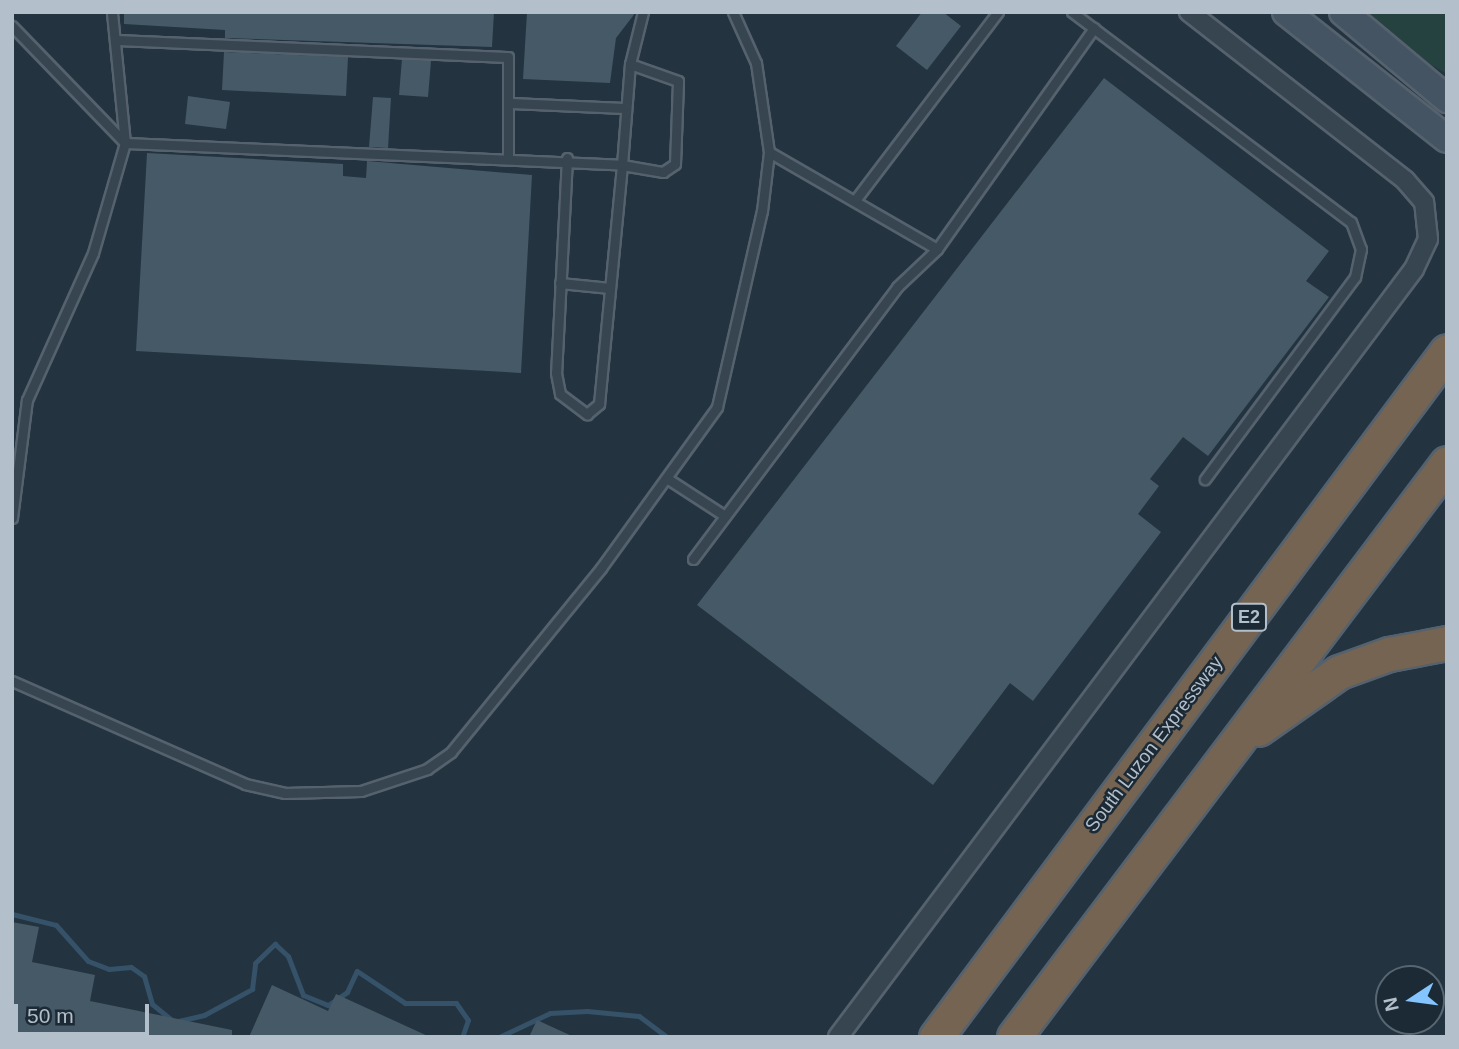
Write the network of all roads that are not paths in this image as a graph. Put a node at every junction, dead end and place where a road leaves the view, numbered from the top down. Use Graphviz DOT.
graph roads {
  1 [pos="112,12"];
  2 [pos="643,12"];
  3 [pos="733,12"];
  4 [pos="998,12"];
  5 [pos="1072,12"];
  6 [pos="1189,12"];
  7 [pos="1286,12"];
  8 [pos="1343,12"];
  9 [pos="12,26"];
  10 [pos="1094,29"];
  11 [pos="116,40"];
  12 [pos="631,64"];
  13 [pos="1447,99"];
  14 [pos="510,103"];
  15 [pos="625,108"];
  16 [pos="1447,139"];
  17 [pos="125,143"];
  18 [pos="769,152"];
  19 [pos="508,157"];
  20 [pos="567,158"];
  21 [pos="622,165"];
  22 [pos="856,199"];
  23 [pos="937,249"];
  24 [pos="560,284"];
  25 [pos="610,288"];
  26 [pos="1447,351"];
  27 [pos="1447,463"];
  28 [pos="668,479"];
  29 [pos="1205,480"];
  30 [pos="725,516"];
  31 [pos="12,518"];
  32 [pos="693,559"];
  33 [pos="1447,643"];
  34 [pos="12,681"];
  35 [pos="1220,759"];
  36 [pos="838,1037"];
  37 [pos="936,1037"];
  38 [pos="1014,1037"];
  1 -- 11 [label="lane"];
  2 -- 12 [label="lane"];
  3 -- 18 [label="lane"];
  4 -- 22 [label="lane"];
  5 -- 10 [label="lane"];
  6 -- 36 [label="street"];
  7 -- 16 [label="main road"];
  8 -- 13 [label="main road"];
  9 -- 17 [label="lane"];
  10 -- 23 [label="lane"];
  10 -- 29 [label="lane"];
  11 -- 14 [label="lane"];
  11 -- 17 [label="lane"];
  12 -- 15 [label="lane"];
  12 -- 21 [label="lane"];
  14 -- 15 [label="lane"];
  14 -- 19 [label="lane"];
  15 -- 21 [label="lane"];
  17 -- 19 [label="lane"];
  17 -- 31 [label="lane"];
  18 -- 22 [label="lane"];
  18 -- 28 [label="lane"];
  19 -- 20 [label="lane"];
  20 -- 21 [label="lane"];
  20 -- 24 [label="lane"];
  21 -- 25 [label="lane"];
  22 -- 23 [label="lane"];
  23 -- 30 [label="lane"];
  24 -- 25 [label="lane"];
  24 -- 25 [label="lane"];
  26 -- 37 [label="highway, South Luzon Expressway / E2"];
  27 -- 35 [label="highway"];
  28 -- 30 [label="lane"];
  28 -- 34 [label="lane"];
  30 -- 32 [label="lane"];
  33 -- 35 [label="highway"];
  35 -- 38 [label="highway"];
}
